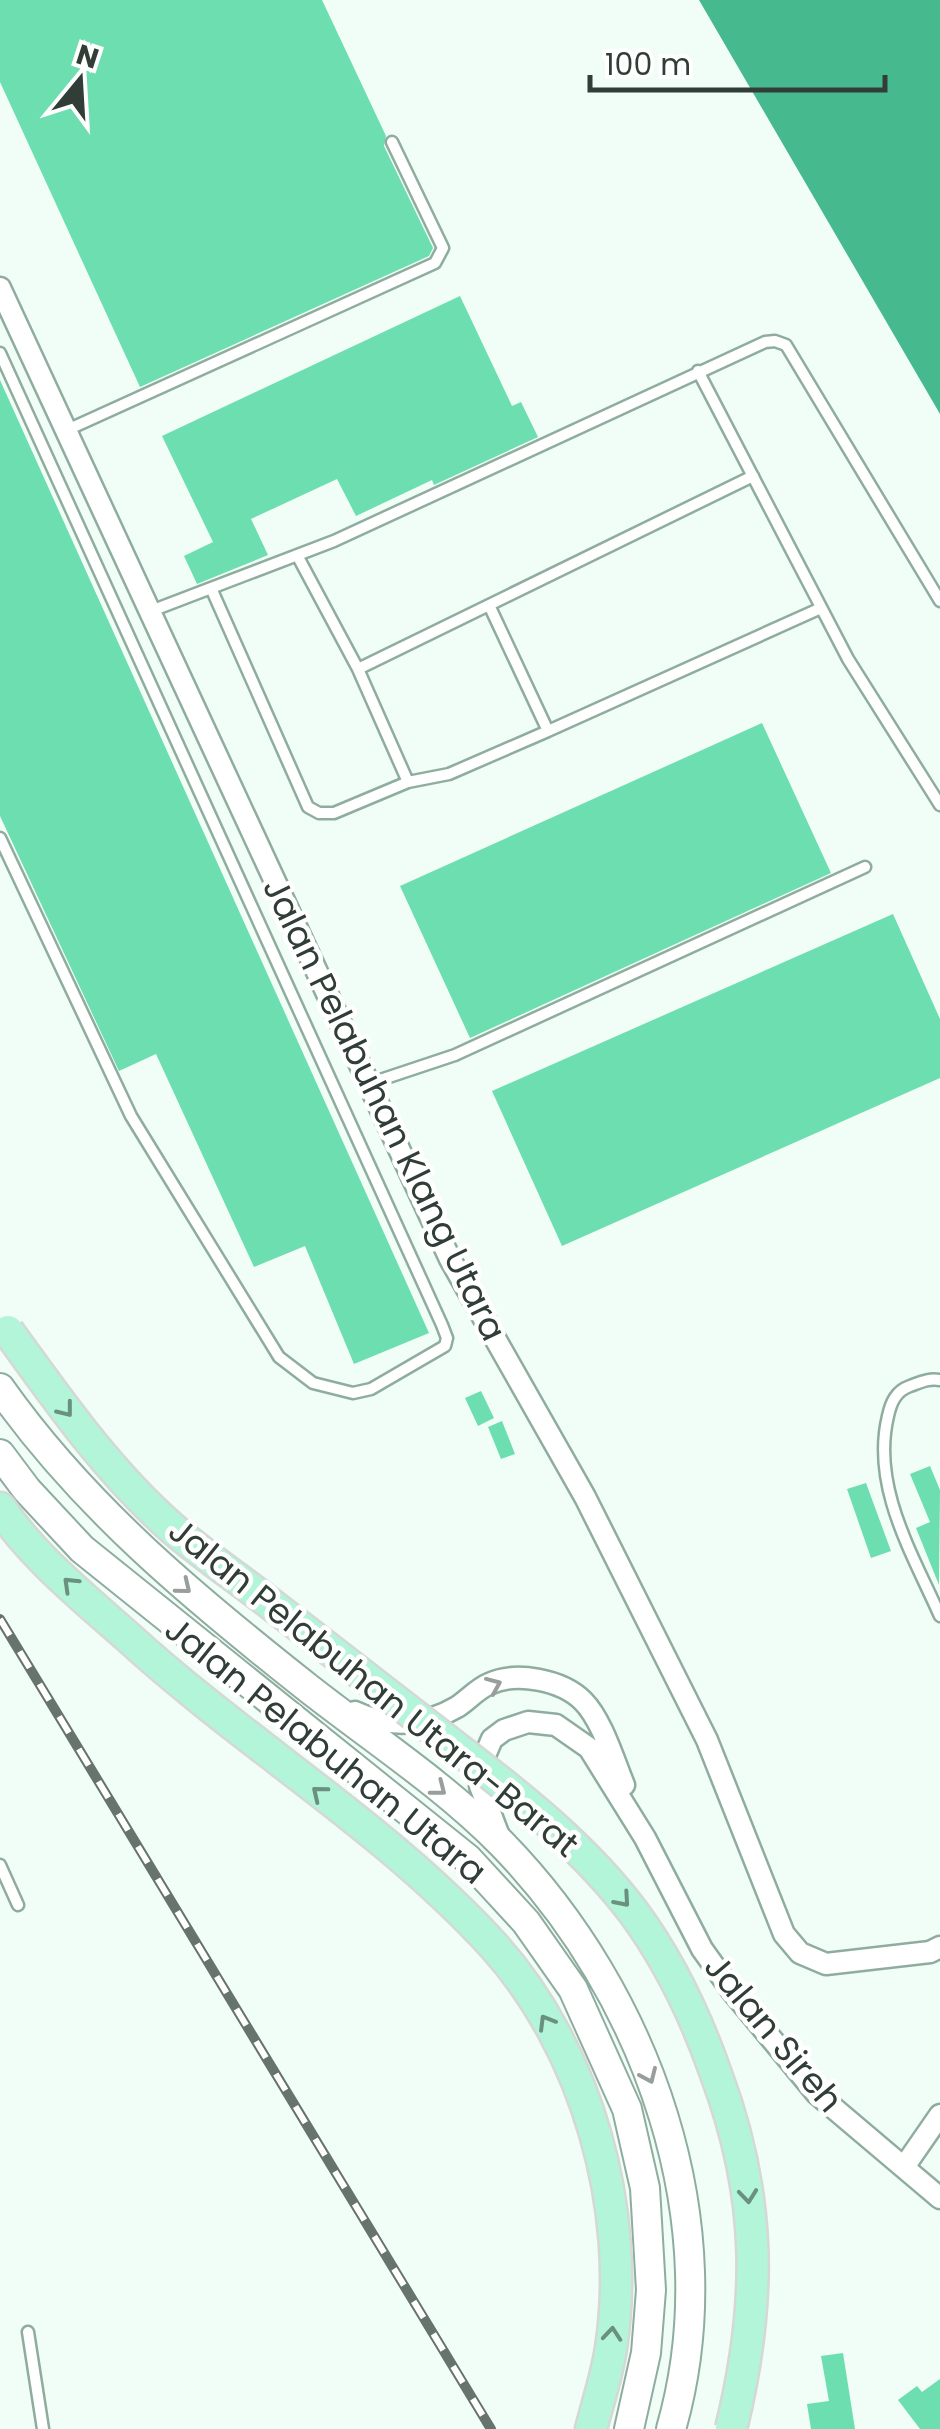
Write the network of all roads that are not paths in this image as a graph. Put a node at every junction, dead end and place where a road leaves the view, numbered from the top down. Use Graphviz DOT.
graph roads {
  1 [pos="392,142"];
  2 [pos="0,288"];
  3 [pos="0,352"];
  4 [pos="698,371"];
  5 [pos="66,431"];
  6 [pos="753,476"];
  7 [pos="296,555"];
  8 [pos="211,588"];
  9 [pos="940,601"];
  10 [pos="488,605"];
  11 [pos="822,608"];
  12 [pos="150,612"];
  13 [pos="358,670"];
  14 [pos="548,731"];
  15 [pos="408,782"];
  16 [pos="940,805"];
  17 [pos="0,838"];
  18 [pos="865,867"];
  19 [pos="367,1084"];
  20 [pos="4,1325"];
  21 [pos="940,1380"];
  22 [pos="0,1388"];
  23 [pos="0,1454"];
  24 [pos="0,1508"];
  25 [pos="940,1616"];
  26 [pos="309,1689"];
  27 [pos="645,1838"];
  28 [pos="503,1845"];
  29 [pos="0,1865"];
  30 [pos="18,1905"];
  31 [pos="940,1947"];
  32 [pos="940,2115"];
  33 [pos="904,2167"];
  34 [pos="940,2198"];
  35 [pos="28,2332"];
  36 [pos="43,2429"];
  37 [pos="591,2429"];
  38 [pos="629,2429"];
  39 [pos="671,2429"];
  40 [pos="731,2429"];
  1 -- 5 [label="lane"];
  2 -- 5 [label="street, Jalan Pelabuhan Klang Utara"];
  3 -- 17 [label="lane"];
  4 -- 6 [label="lane"];
  4 -- 7 [label="lane"];
  4 -- 9 [label="lane"];
  5 -- 12 [label="street, Jalan Pelabuhan Klang Utara"];
  6 -- 10 [label="lane"];
  6 -- 11 [label="lane"];
  7 -- 8 [label="lane"];
  7 -- 13 [label="lane"];
  8 -- 12 [label="lane"];
  8 -- 15 [label="lane"];
  10 -- 13 [label="lane"];
  10 -- 14 [label="lane"];
  11 -- 14 [label="lane"];
  11 -- 16 [label="lane"];
  12 -- 19 [label="street, Jalan Pelabuhan Klang Utara"];
  13 -- 15 [label="lane"];
  14 -- 15 [label="lane"];
  18 -- 19 [label="lane"];
  19 -- 31 [label="street, Jalan Pelabuhan Klang Utara"];
  20 -- 40 [label="main road, Jalan Pelabuhan Utara-Barat, one-way, bridge"];
  21 -- 25 [label="lane"];
  22 -- 26 [label="main road, Jalan Pelabuhan Utara, one-way"];
  23 -- 38 [label="main road, Jalan Pelabuhan Utara"];
  37 -- 24 [label="main road, one-way"];
  26 -- 27 [label="street, one-way"];
  26 -- 28 [label="main road, Jalan Pelabuhan Utara, one-way"];
  27 -- 28 [label="street"];
  27 -- 33 [label="street, Jalan Sireh"];
  28 -- 39 [label="main road, Jalan Pelabuhan Utara, one-way"];
  29 -- 30 [label="lane"];
  32 -- 33 [label="street"];
  33 -- 34 [label="street, Jalan Sireh"];
  35 -- 36 [label="lane"];
}
